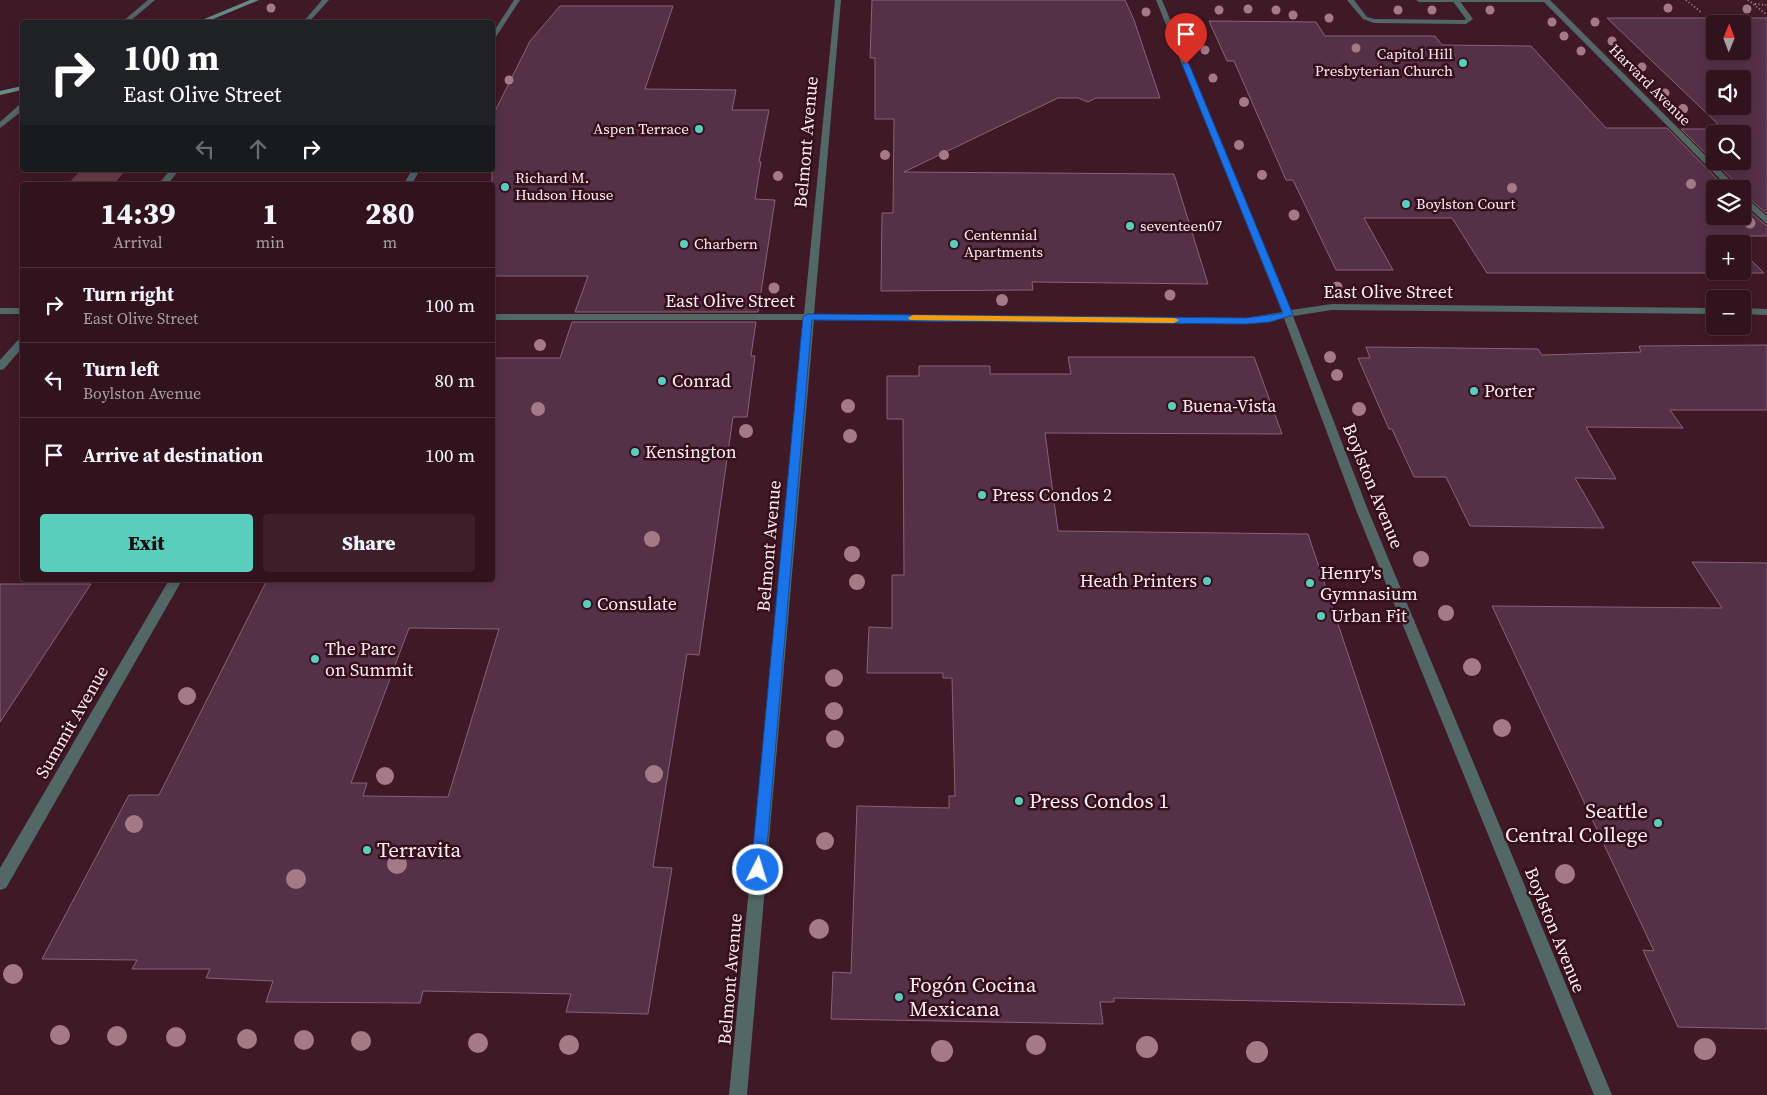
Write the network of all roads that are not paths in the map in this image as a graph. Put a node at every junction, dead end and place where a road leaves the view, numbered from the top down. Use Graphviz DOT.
graph roads {
  1 [pos="152,0"];
  2 [pos="256,0"];
  3 [pos="326,0"];
  4 [pos="517,0"];
  5 [pos="838,0"];
  6 [pos="1159,0"];
  7 [pos="1350,0"];
  8 [pos="1419,0"];
  9 [pos="1455,0"];
  10 [pos="1546,0"];
  11 [pos="127,20"];
  12 [pos="206,20"];
  13 [pos="308,20"];
  14 [pos="495,36"];
  15 [pos="20,88"];
  16 [pos="0,93"];
  17 [pos="20,109"];
  18 [pos="0,126"];
  19 [pos="173,172"];
  20 [pos="1725,180"];
  21 [pos="165,182"];
  22 [pos="1751,206"];
  23 [pos="1767,221"];
  24 [pos="0,311"];
  25 [pos="1706,311"];
  26 [pos="1751,311"];
  27 [pos="20,312"];
  28 [pos="1767,312"];
  29 [pos="1288,315"];
  30 [pos="495,317"];
  31 [pos="808,317"];
  32 [pos="20,344"];
  33 [pos="0,367"];
  34 [pos="175,582"];
  35 [pos="0,883"];
  36 [pos="738,1095"];
  37 [pos="1603,1095"];
  1 -- 11 [label="street"];
  2 -- 12 [label="main road"];
  3 -- 13 [label="street"];
  4 -- 14 [label="street"];
  5 -- 31 [label="street, Belmont Avenue"];
  6 -- 29 [label="street, Boylston Avenue"];
  7 -- 9 [label="street"];
  8 -- 9 [label="street"];
  9 -- 10 [label="street"];
  10 -- 20 [label="street, Harvard Avenue"];
  15 -- 16 [label="main road"];
  17 -- 18 [label="street"];
  19 -- 21 [label="street"];
  22 -- 23 [label="street"];
  24 -- 27 [label="street"];
  25 -- 29 [label="street, East Olive Street"];
  26 -- 28 [label="street"];
  29 -- 31 [label="street, East Olive Street"];
  29 -- 37 [label="street, Boylston Avenue"];
  30 -- 31 [label="street, East Olive Street"];
  31 -- 36 [label="street, Belmont Avenue"];
  32 -- 33 [label="street"];
  34 -- 35 [label="street, Summit Avenue"];
}
